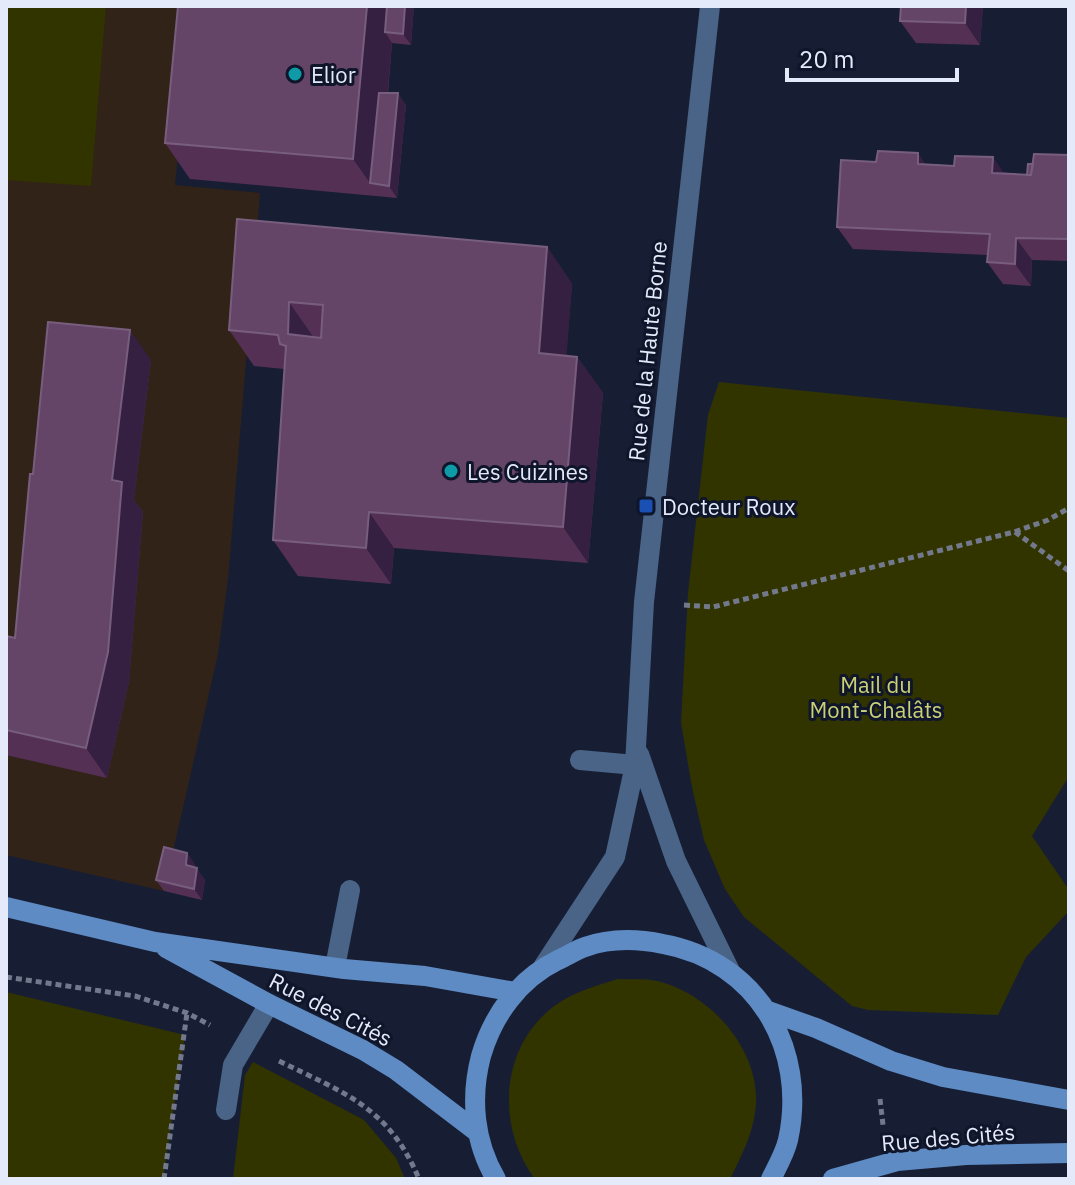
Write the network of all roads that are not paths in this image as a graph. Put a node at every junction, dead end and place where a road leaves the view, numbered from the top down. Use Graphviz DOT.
graph roads {
  1 [pos="710,6"];
  2 [pos="636,758"];
  3 [pos="580,760"];
  4 [pos="350,890"];
  5 [pos="6,907"];
  6 [pos="155,942"];
  7 [pos="335,967"];
  8 [pos="543,967"];
  9 [pos="730,971"];
  10 [pos="515,992"];
  11 [pos="269,1004"];
  12 [pos="768,1011"];
  13 [pos="1069,1100"];
  14 [pos="226,1110"];
  15 [pos="476,1131"];
  16 [pos="1069,1153"];
  17 [pos="496,1179"];
  18 [pos="771,1179"];
  19 [pos="833,1179"];
  1 -- 2 [label="street, Rue de la Haute Borne"];
  2 -- 3 [label="street"];
  2 -- 8 [label="street, Rue de la Haute Borne"];
  2 -- 9 [label="street, Rue de la Haute Borne"];
  4 -- 7 [label="street"];
  5 -- 6 [label="street, Rue des Cités"];
  6 -- 7 [label="street, Rue des Cités"];
  6 -- 11 [label="street, Rue des Cités"];
  7 -- 10 [label="street, Rue des Cités"];
  8 -- 9 [label="street"];
  8 -- 10 [label="street"];
  9 -- 12 [label="street"];
  10 -- 15 [label="street"];
  11 -- 14 [label="street"];
  11 -- 15 [label="street, Rue des Cités"];
  12 -- 13 [label="street, Rue des Cités"];
  12 -- 18 [label="street"];
  15 -- 17 [label="street"];
  16 -- 19 [label="street, Rue des Cités"];
}
